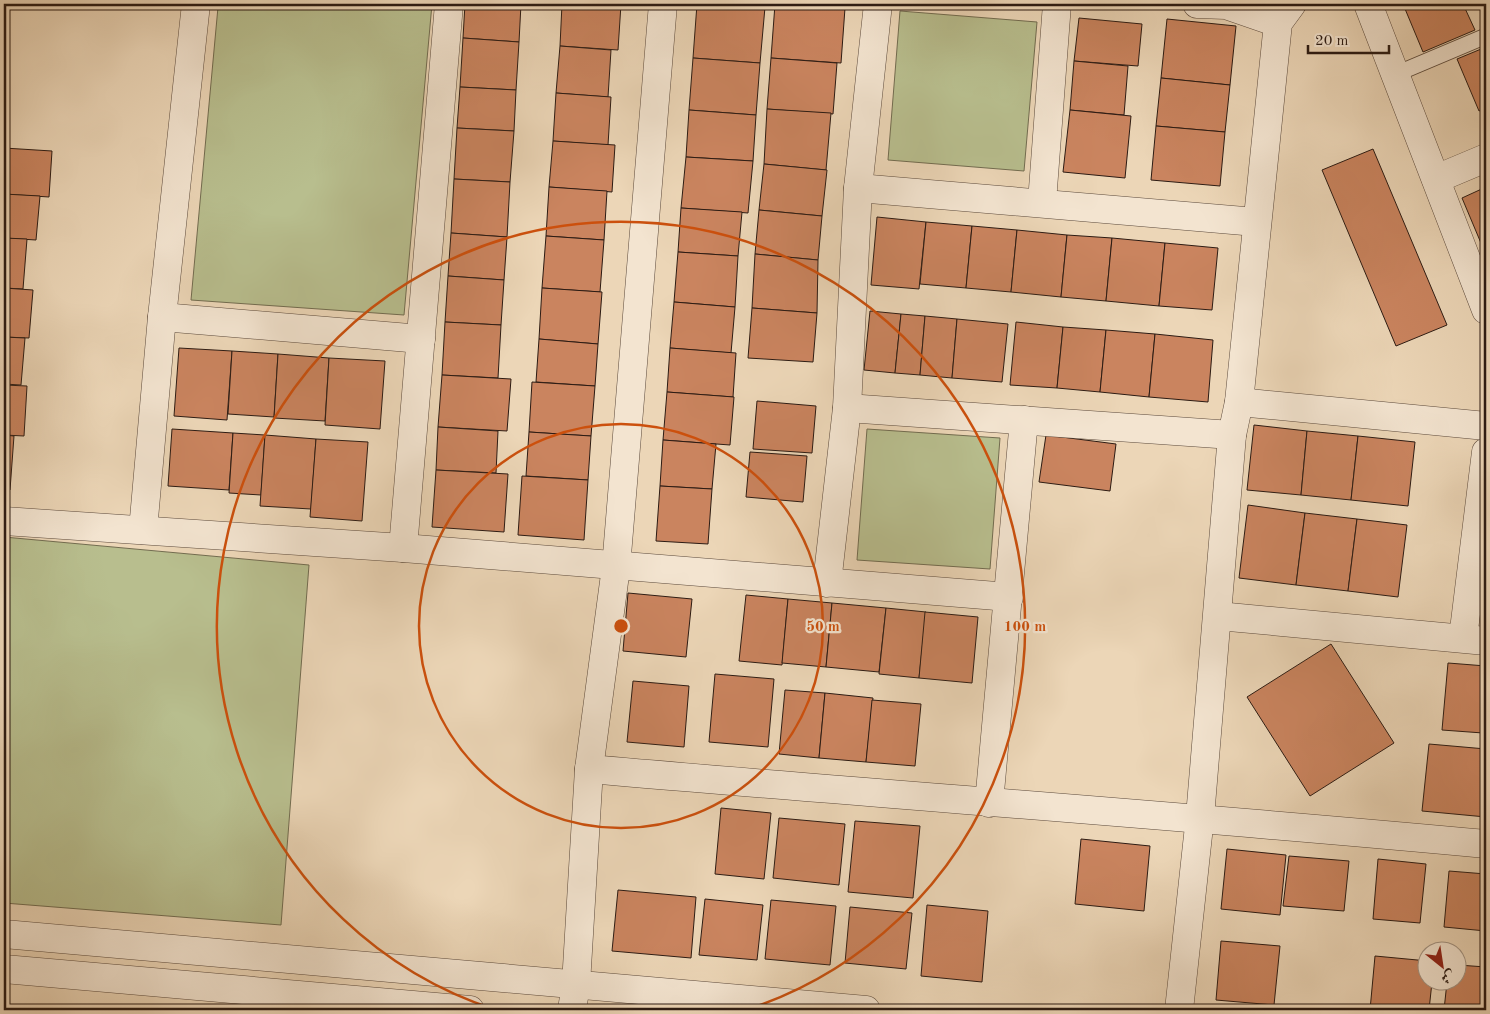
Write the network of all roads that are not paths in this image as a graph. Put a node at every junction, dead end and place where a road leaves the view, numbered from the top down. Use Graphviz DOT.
graph roads {
  1 [pos="196,4"];
  2 [pos="449,4"];
  3 [pos="663,4"];
  4 [pos="878,4"];
  5 [pos="1057,4"];
  6 [pos="1197,4"];
  7 [pos="1368,4"];
  8 [pos="1285,13"];
  9 [pos="1486,36"];
  10 [pos="1396,74"];
  11 [pos="1486,158"];
  12 [pos="1436,178"];
  13 [pos="858,188"];
  14 [pos="1042,202"];
  15 [pos="1256,222"];
  16 [pos="1486,310"];
  17 [pos="162,317"];
  18 [pos="421,339"];
  19 [pos="1239,402"];
  20 [pos="847,408"];
  21 [pos="1024,420"];
  22 [pos="1486,426"];
  23 [pos="1232,435"];
  24 [pos="1486,452"];
  25 [pos="4,521"];
  26 [pos="143,530"];
  27 [pos="403,548"];
  28 [pos="616,567"];
  29 [pos="827,583"];
  30 [pos="1009,597"];
  31 [pos="1218,616"];
  32 [pos="1475,639"];
  33 [pos="589,769"];
  34 [pos="988,803"];
  35 [pos="1200,817"];
  36 [pos="1486,844"];
  37 [pos="4,934"];
  38 [pos="4,969"];
  39 [pos="574,997"];
  40 [pos="470,1010"];
  41 [pos="866,1010"];
  42 [pos="1179,1010"];
  1 -- 17 [label="street"];
  2 -- 18 [label="street"];
  3 -- 28 [label="street"];
  4 -- 13 [label="street"];
  5 -- 14 [label="street"];
  6 -- 8 [label="street"];
  7 -- 10 [label="street"];
  8 -- 15 [label="street"];
  9 -- 10 [label="lane"];
  10 -- 12 [label="street"];
  11 -- 12 [label="street"];
  12 -- 16 [label="street"];
  13 -- 14 [label="street"];
  13 -- 20 [label="street"];
  14 -- 15 [label="street"];
  15 -- 19 [label="street"];
  17 -- 18 [label="street"];
  17 -- 26 [label="street"];
  18 -- 27 [label="street"];
  19 -- 22 [label="street"];
  19 -- 23 [label="street"];
  20 -- 21 [label="street"];
  20 -- 29 [label="street"];
  21 -- 23 [label="street"];
  21 -- 30 [label="street"];
  23 -- 31 [label="street"];
  24 -- 32 [label="street"];
  25 -- 26 [label="street"];
  26 -- 27 [label="street"];
  27 -- 28 [label="street"];
  28 -- 29 [label="street"];
  28 -- 33 [label="street"];
  29 -- 30 [label="street"];
  30 -- 34 [label="street"];
  31 -- 32 [label="street"];
  31 -- 35 [label="street"];
  33 -- 34 [label="street"];
  33 -- 39 [label="street"];
  34 -- 35 [label="street"];
  35 -- 36 [label="street"];
  35 -- 42 [label="street"];
  37 -- 39 [label="street"];
  38 -- 40 [label="street"];
  39 -- 41 [label="street"];
}
